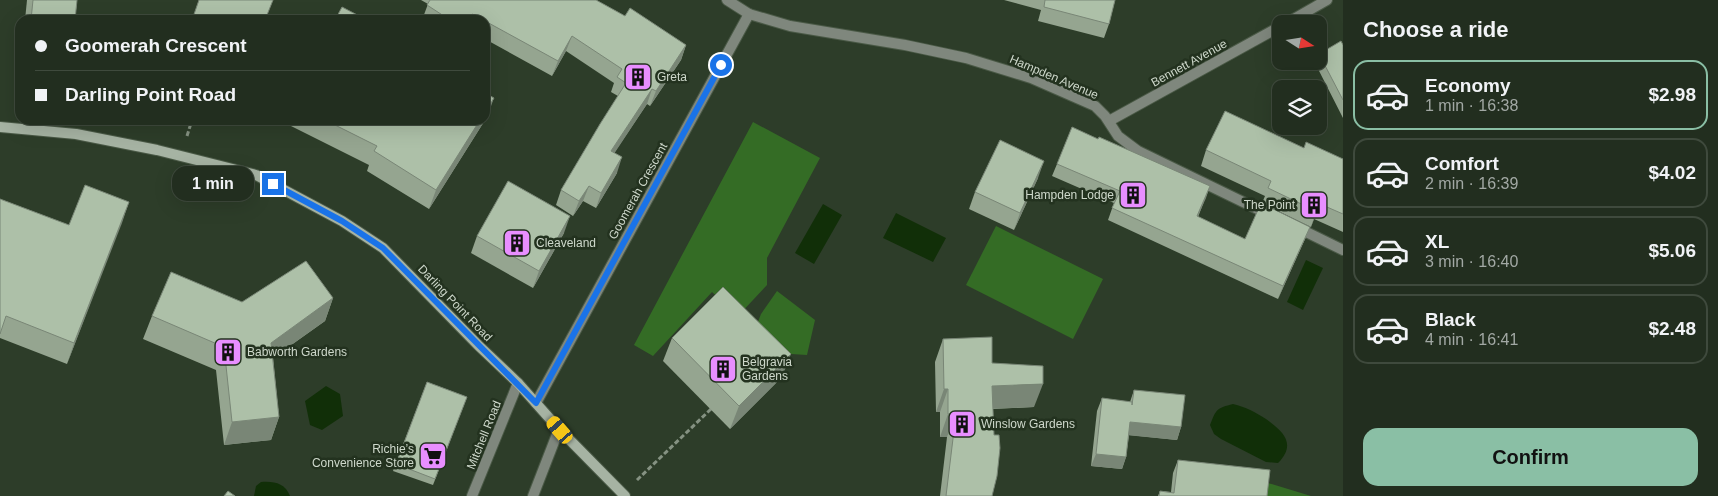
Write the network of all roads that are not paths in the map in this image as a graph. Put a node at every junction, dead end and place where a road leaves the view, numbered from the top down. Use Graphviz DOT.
graph roads {
  1 [pos="727,0"];
  2 [pos="1327,0"];
  3 [pos="749,14"];
  4 [pos="1301,15"];
  5 [pos="1272,31"];
  6 [pos="1109,121"];
  7 [pos="0,127"];
  8 [pos="1343,250"];
  9 [pos="518,383"];
  10 [pos="536,403"];
  11 [pos="560,430"];
  12 [pos="624,495"];
  13 [pos="472,496"];
  14 [pos="533,496"];
  1 -- 3 [label="street"];
  2 -- 4 [label="street"];
  3 -- 6 [label="street, Hampden Avenue"];
  3 -- 10 [label="street, Goomerah Crescent"];
  5 -- 6 [label="street, Bennett Avenue"];
  6 -- 8 [label="street, Hampden Avenue"];
  7 -- 9 [label="street, Darling Point Road"];
  9 -- 10 [label="street, Darling Point Road"];
  9 -- 13 [label="street, Mitchell Road"];
  10 -- 11 [label="street, Darling Point Road"];
  11 -- 12 [label="street, Darling Point Road"];
  11 -- 14 [label="street"];
}
